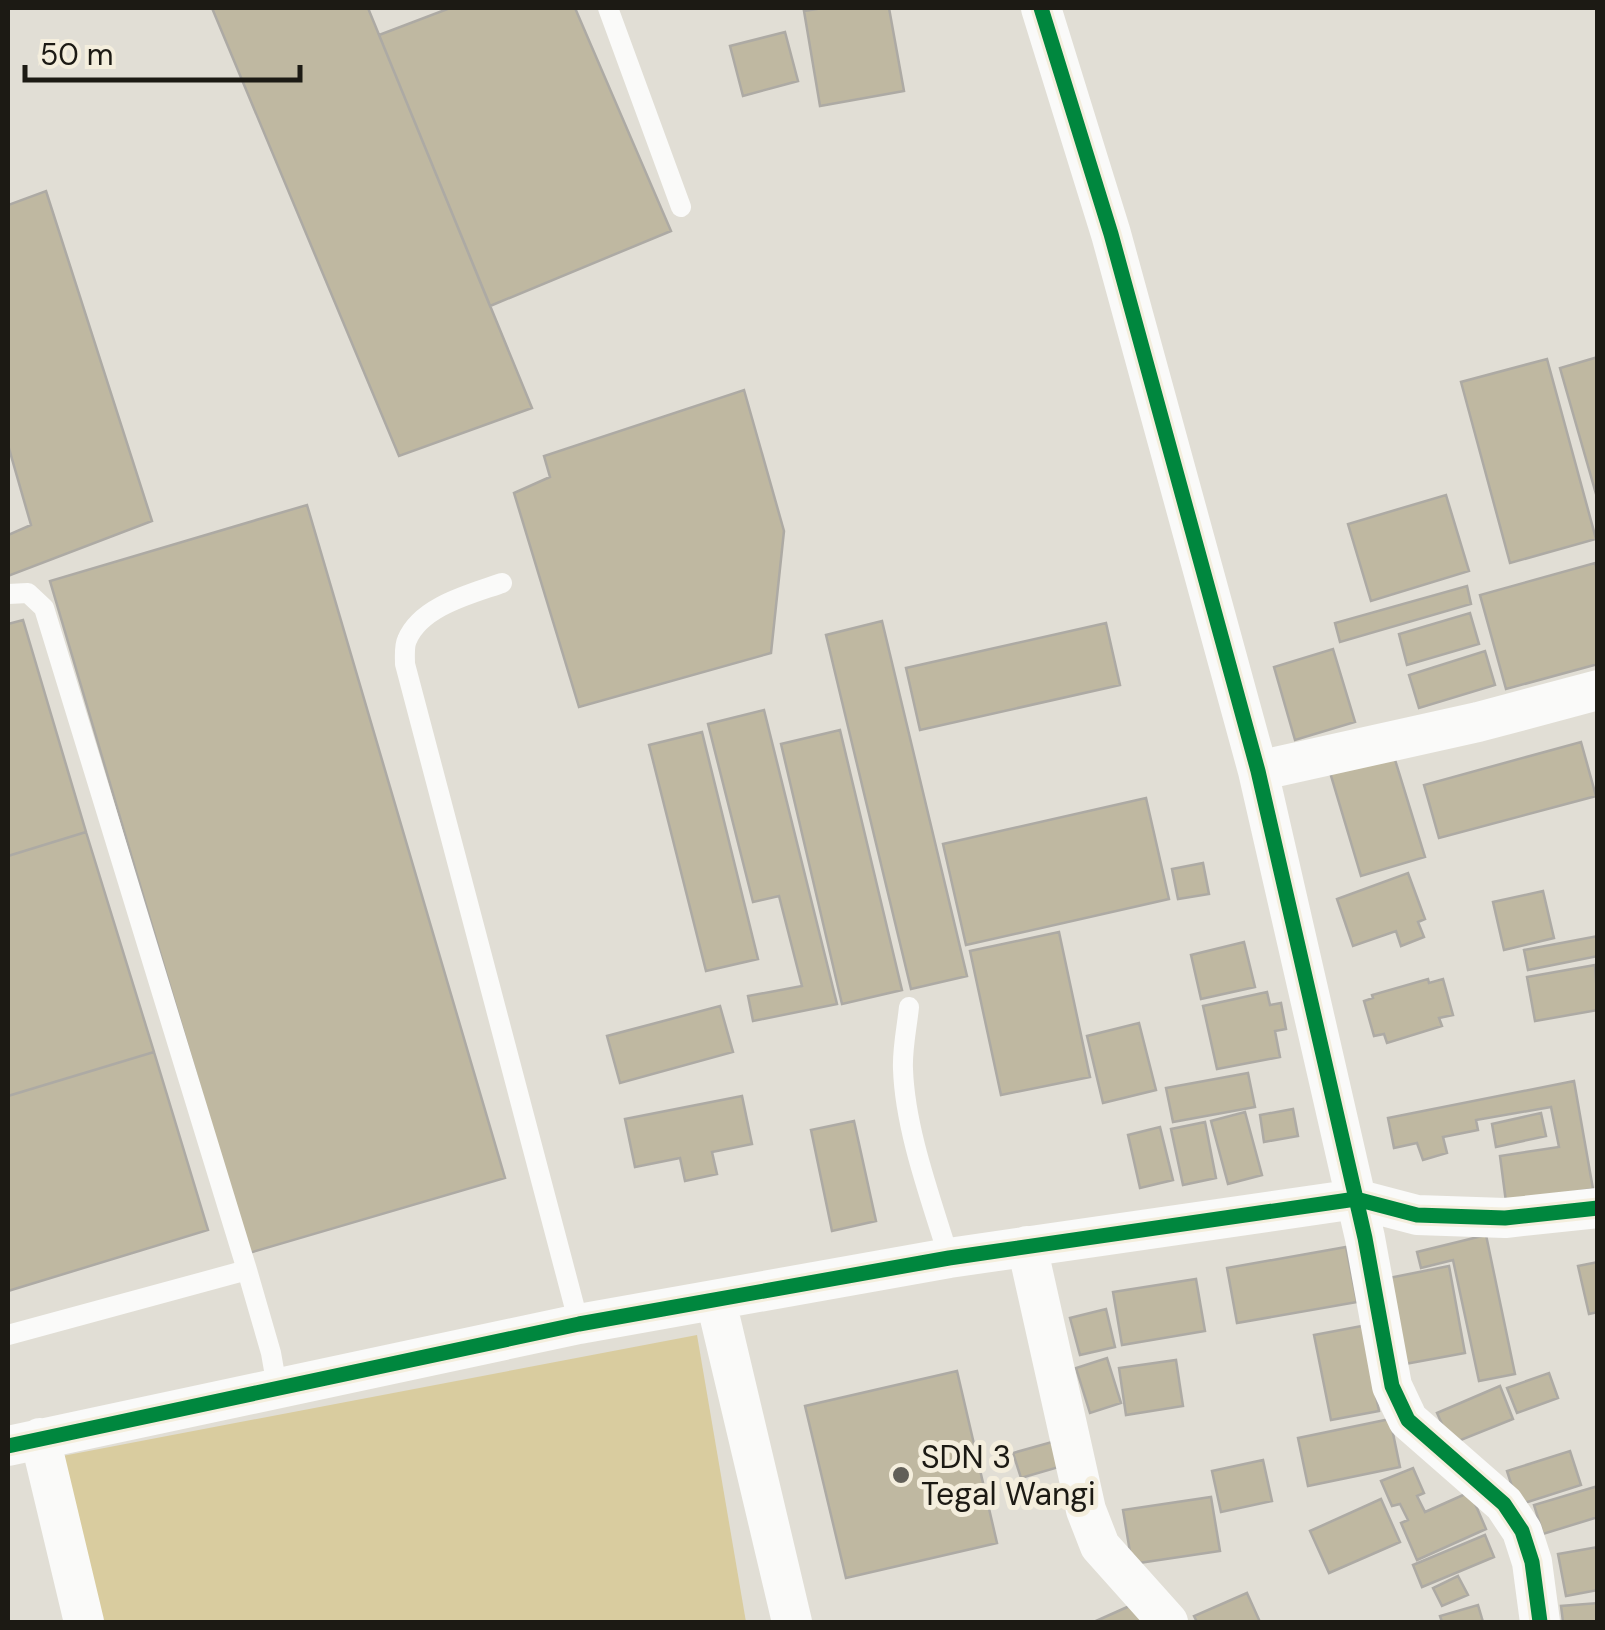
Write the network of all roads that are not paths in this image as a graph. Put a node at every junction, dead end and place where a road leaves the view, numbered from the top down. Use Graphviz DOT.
graph roads {
  1 [pos="608,8"];
  2 [pos="1042,8"];
  3 [pos="681,207"];
  4 [pos="502,582"];
  5 [pos="8,594"];
  6 [pos="1598,690"];
  7 [pos="1258,771"];
  8 [pos="909,1007"];
  9 [pos="1356,1199"];
  10 [pos="1598,1208"];
  11 [pos="1027,1246"];
  12 [pos="949,1258"];
  13 [pos="247,1270"];
  14 [pos="716,1301"];
  15 [pos="579,1324"];
  16 [pos="8,1335"];
  17 [pos="277,1387"];
  18 [pos="24,1442"];
  19 [pos="84,1622"];
  20 [pos="792,1622"];
  21 [pos="1168,1622"];
  22 [pos="1540,1622"];
  1 -- 3 [label="lane"];
  2 -- 7 [label="street"];
  4 -- 15 [label="lane"];
  5 -- 13 [label="lane"];
  6 -- 7 [label="street"];
  7 -- 9 [label="street"];
  8 -- 12 [label="lane"];
  9 -- 10 [label="street"];
  9 -- 11 [label="street"];
  9 -- 22 [label="street"];
  11 -- 12 [label="street"];
  11 -- 21 [label="street"];
  12 -- 14 [label="street"];
  13 -- 16 [label="lane"];
  13 -- 17 [label="lane"];
  14 -- 15 [label="street"];
  14 -- 20 [label="street"];
  15 -- 17 [label="street"];
  17 -- 18 [label="street"];
  18 -- 19 [label="street"];
}
